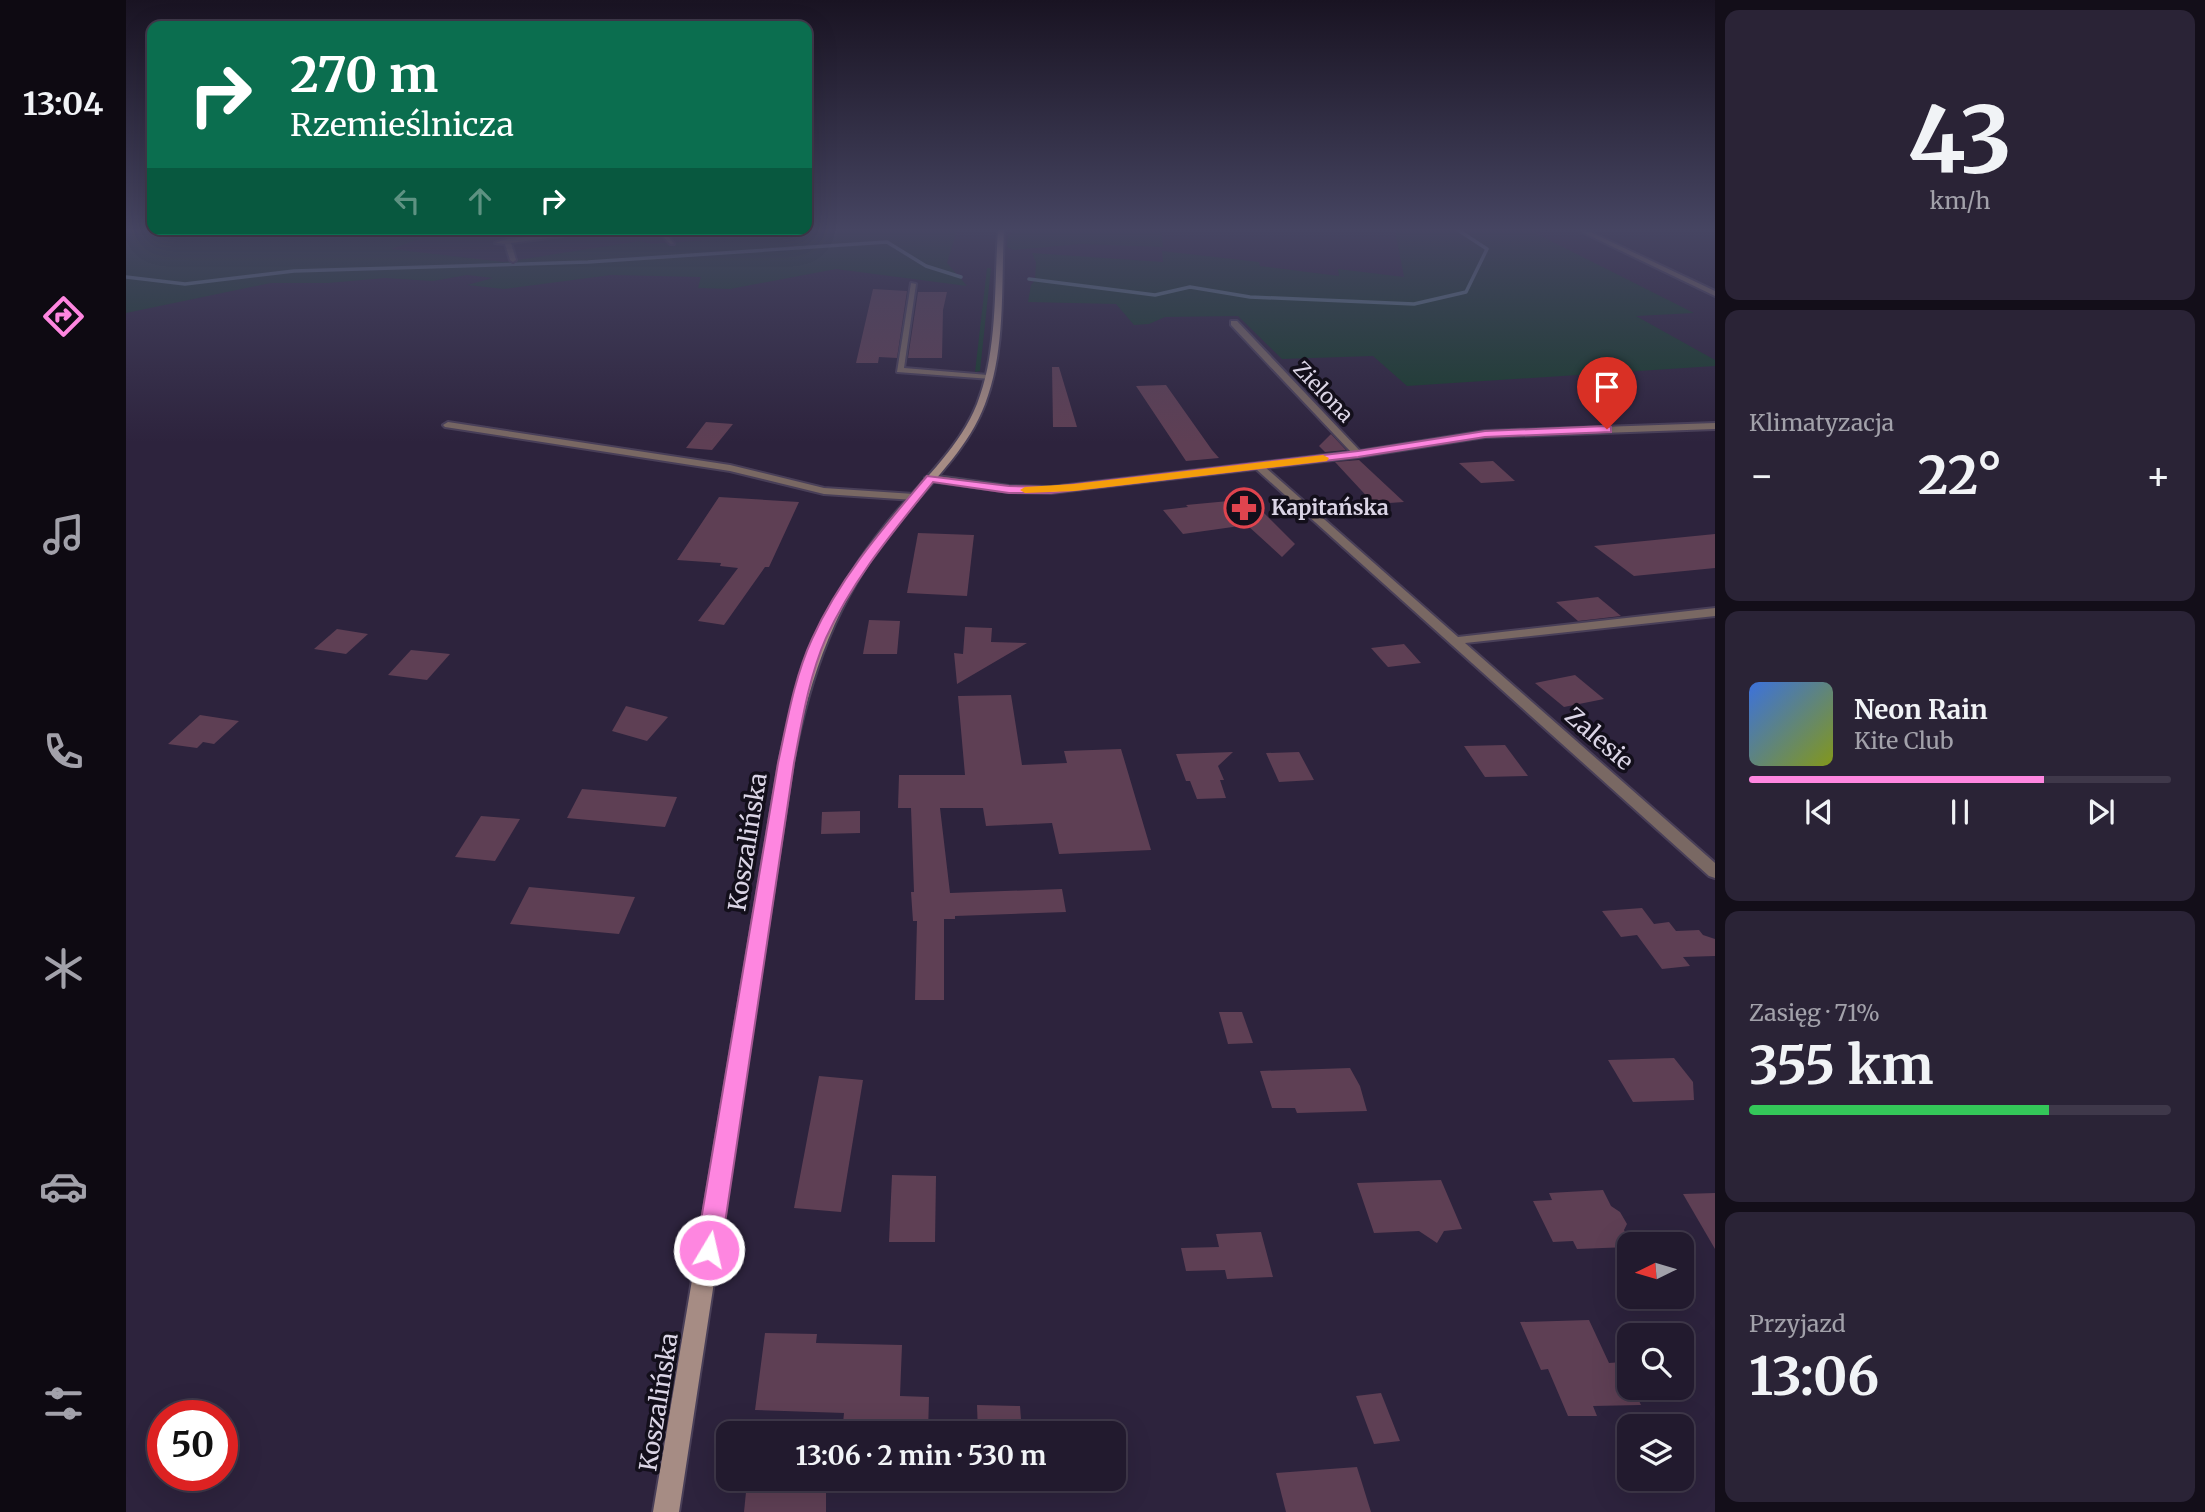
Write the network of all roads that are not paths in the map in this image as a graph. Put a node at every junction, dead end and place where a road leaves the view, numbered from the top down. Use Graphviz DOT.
graph roads {
  1 [pos="910,301"];
  2 [pos="995,301"];
  3 [pos="1234,323"];
  4 [pos="988,377"];
  5 [pos="448,425"];
  6 [pos="1715,426"];
  7 [pos="1358,454"];
  8 [pos="1258,467"];
  9 [pos="930,478"];
  10 [pos="914,497"];
  11 [pos="1715,612"];
  12 [pos="1453,641"];
  13 [pos="1715,872"];
  14 [pos="666,1512"];
  1 -- 4 [label="street"];
  2 -- 4 [label="main road, Koszalińska"];
  3 -- 7 [label="street, Zielona"];
  4 -- 9 [label="main road, Koszalińska"];
  5 -- 10 [label="street"];
  6 -- 7 [label="street"];
  7 -- 8 [label="street"];
  8 -- 9 [label="street"];
  8 -- 12 [label="street, Zalesie"];
  9 -- 10 [label="main road, Koszalińska"];
  10 -- 14 [label="main road, Koszalińska"];
  11 -- 12 [label="street"];
  12 -- 13 [label="street, Zalesie"];
}
